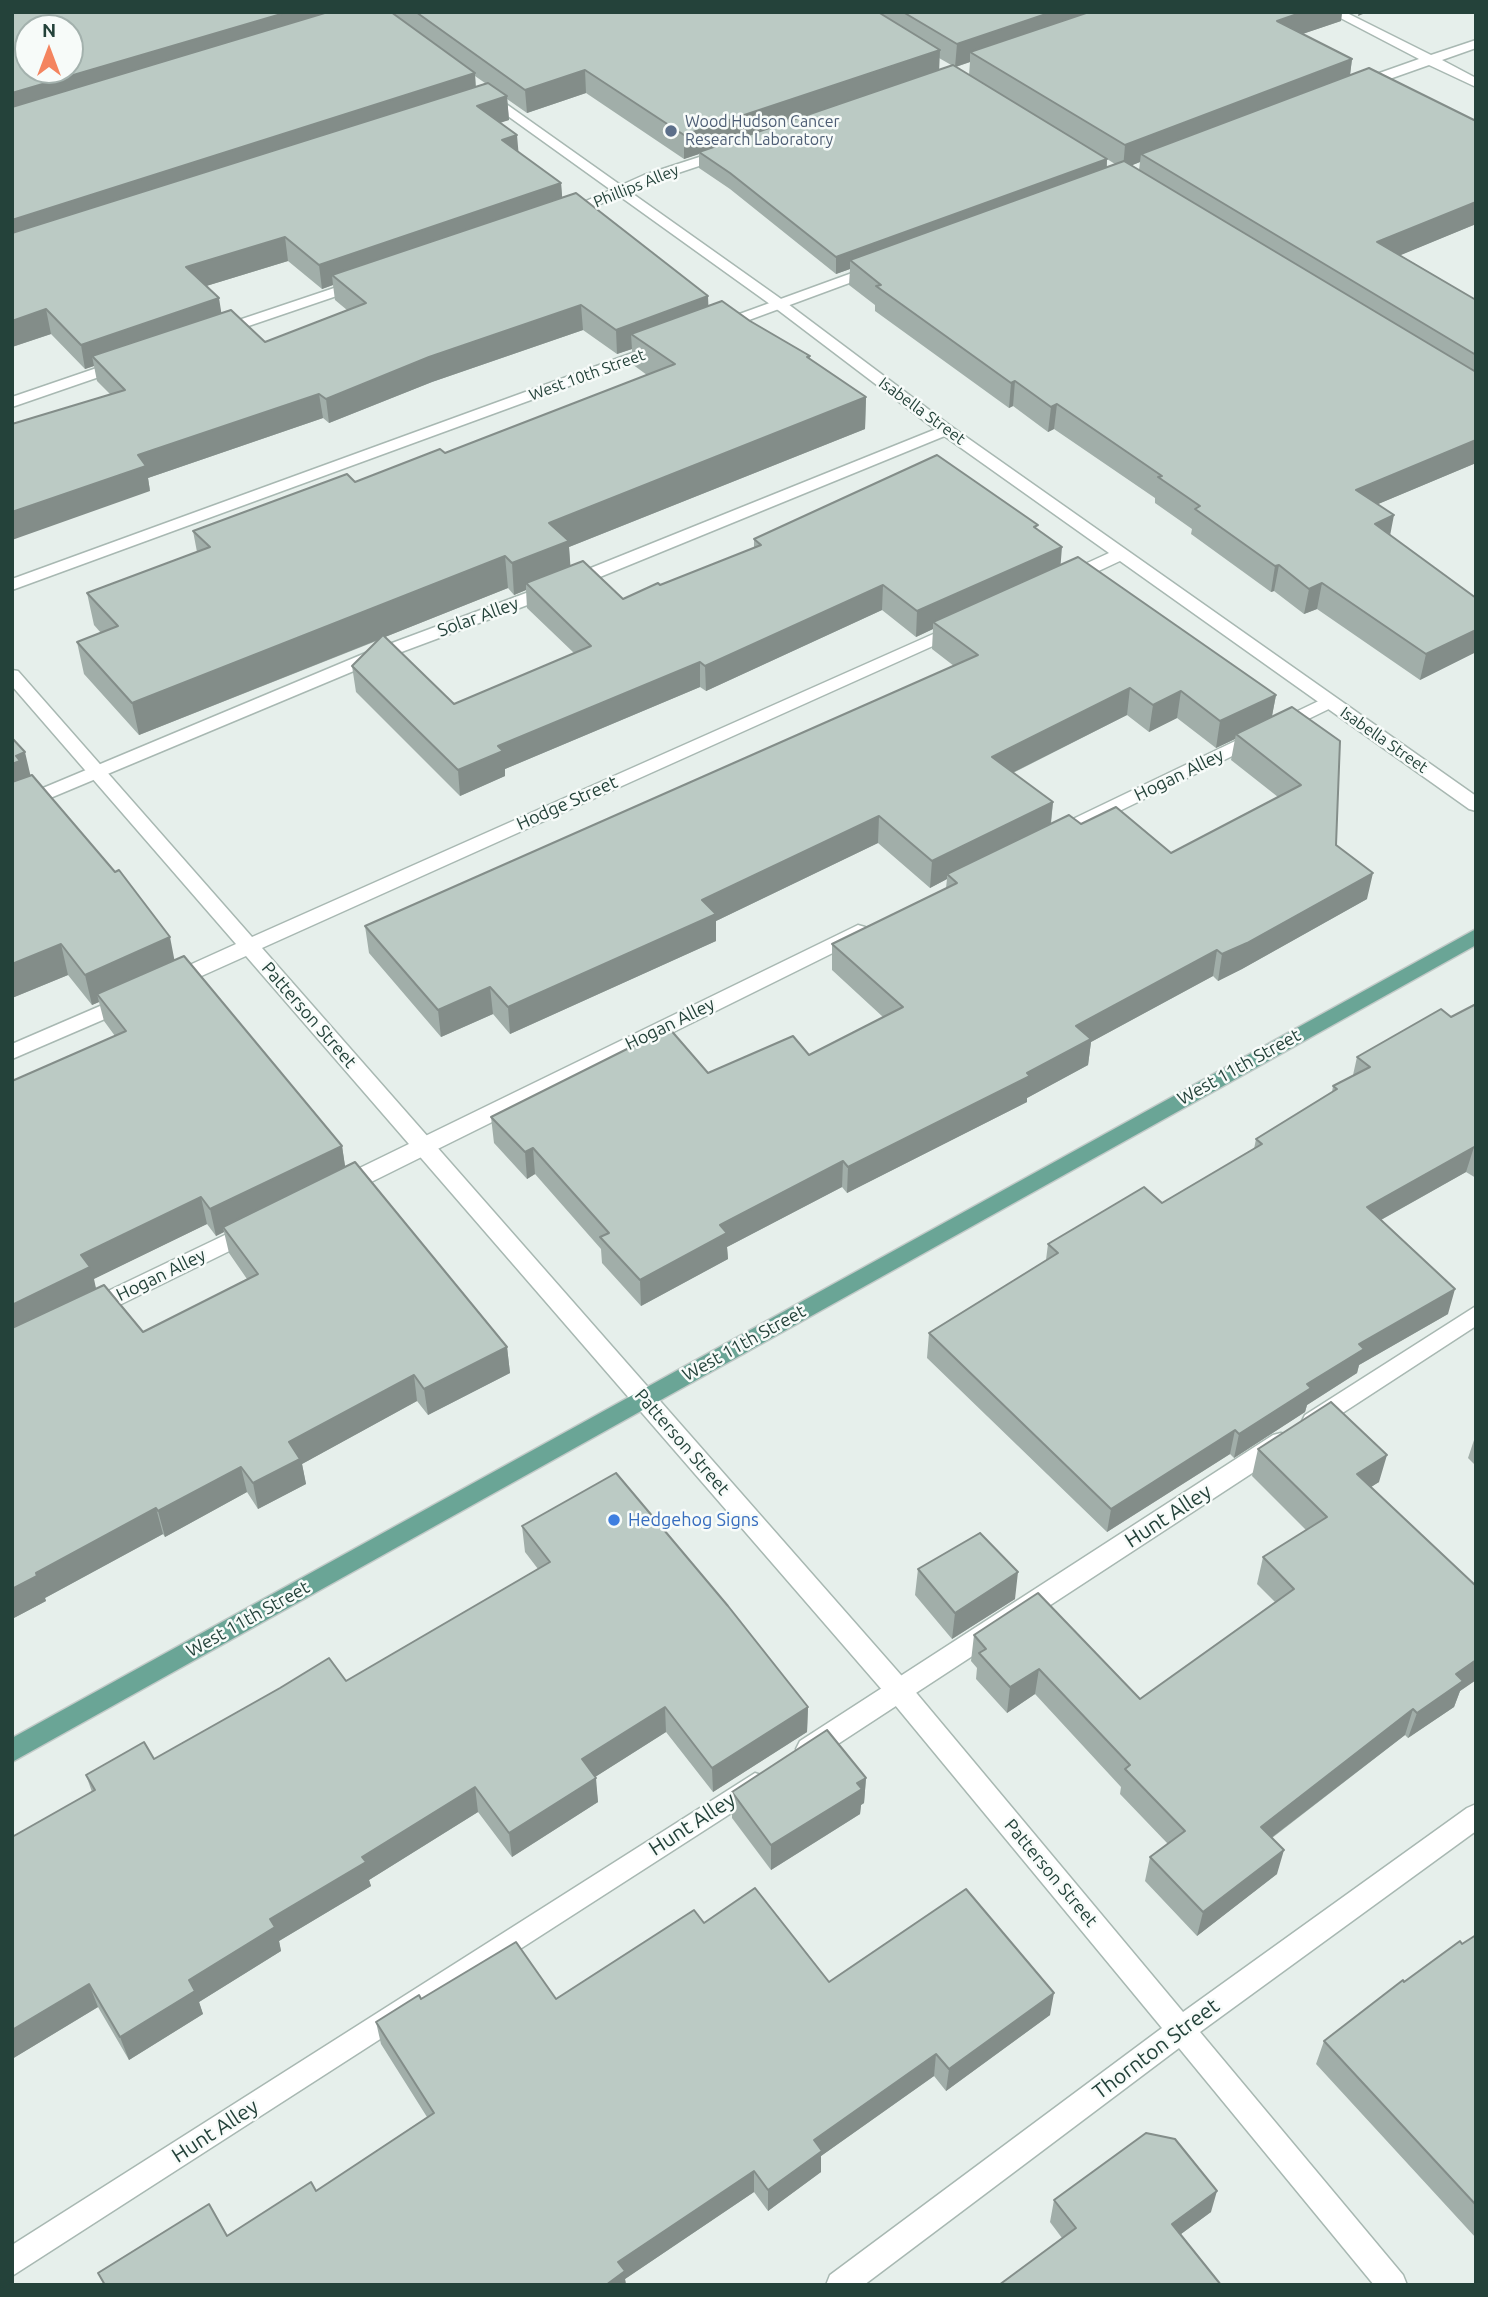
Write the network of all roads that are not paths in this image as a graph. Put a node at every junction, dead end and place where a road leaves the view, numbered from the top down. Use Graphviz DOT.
graph roads {
  1 [pos="1335,12"];
  2 [pos="1476,44"];
  3 [pos="1430,59"];
  4 [pos="472,83"];
  5 [pos="1476,83"];
  6 [pos="1346,90"];
  7 [pos="741,147"];
  8 [pos="621,191"];
  9 [pos="550,219"];
  10 [pos="893,262"];
  11 [pos="374,279"];
  12 [pos="779,304"];
  13 [pos="702,332"];
  14 [pos="208,335"];
  15 [pos="677,341"];
  16 [pos="144,357"];
  17 [pos="12,402"];
  18 [pos="946,430"];
  19 [pos="1122,554"];
  20 [pos="12,585"];
  21 [pos="1046,588"];
  22 [pos="971,622"];
  23 [pos="12,675"];
  24 [pos="1329,702"];
  25 [pos="98,773"];
  26 [pos="1476,805"];
  27 [pos="12,808"];
  28 [pos="1038,844"];
  29 [pos="874,924"];
  30 [pos="1476,936"];
  31 [pos="250,947"];
  32 [pos="12,1052"];
  33 [pos="423,1145"];
  34 [pos="329,1193"];
  35 [pos="268,1223"];
  36 [pos="1476,1315"];
  37 [pos="73,1318"];
  38 [pos="644,1398"];
  39 [pos="899,1691"];
  40 [pos="12,1751"];
  41 [pos="794,1759"];
  42 [pos="771,1774"];
  43 [pos="1476,1816"];
  44 [pos="1182,2029"];
  45 [pos="12,2262"];
  46 [pos="840,2285"];
  47 [pos="1393,2285"];
  1 -- 3 [label="street"];
  2 -- 3 [label="street"];
  3 -- 5 [label="street"];
  3 -- 6 [label="street"];
  4 -- 8 [label="street, Isabella Street"];
  7 -- 8 [label="street, Phillips Alley"];
  8 -- 9 [label="street, Phillips Alley"];
  8 -- 12 [label="street, Isabella Street"];
  10 -- 12 [label="street"];
  11 -- 14 [label="street"];
  12 -- 13 [label="street"];
  12 -- 18 [label="street, Isabella Street"];
  15 -- 20 [label="street, West 10th Street"];
  16 -- 17 [label="street"];
  18 -- 19 [label="street, Isabella Street"];
  18 -- 25 [label="street, Solar Alley"];
  19 -- 21 [label="street"];
  19 -- 24 [label="street, Isabella Street"];
  22 -- 31 [label="street, Hodge Street"];
  23 -- 25 [label="street, Patterson Street"];
  24 -- 26 [label="street, Isabella Street"];
  24 -- 28 [label="street, Hogan Alley"];
  25 -- 27 [label="street, Solar Alley"];
  25 -- 31 [label="street, Patterson Street"];
  29 -- 33 [label="street, Hogan Alley"];
  30 -- 38 [label="main road, West 11th Street"];
  31 -- 32 [label="street, Hodge Street"];
  31 -- 33 [label="street, Patterson Street"];
  33 -- 34 [label="street, Hogan Alley"];
  33 -- 38 [label="street, Patterson Street"];
  35 -- 37 [label="street, Hogan Alley"];
  36 -- 39 [label="street, Hunt Alley"];
  38 -- 39 [label="street, Patterson Street"];
  38 -- 40 [label="main road, West 11th Street"];
  39 -- 41 [label="street, Hunt Alley"];
  39 -- 44 [label="street, Patterson Street"];
  42 -- 45 [label="street, Hunt Alley"];
  43 -- 44 [label="street, Thornton Street"];
  44 -- 46 [label="street, Thornton Street"];
  44 -- 47 [label="street, Patterson Street"];
}
